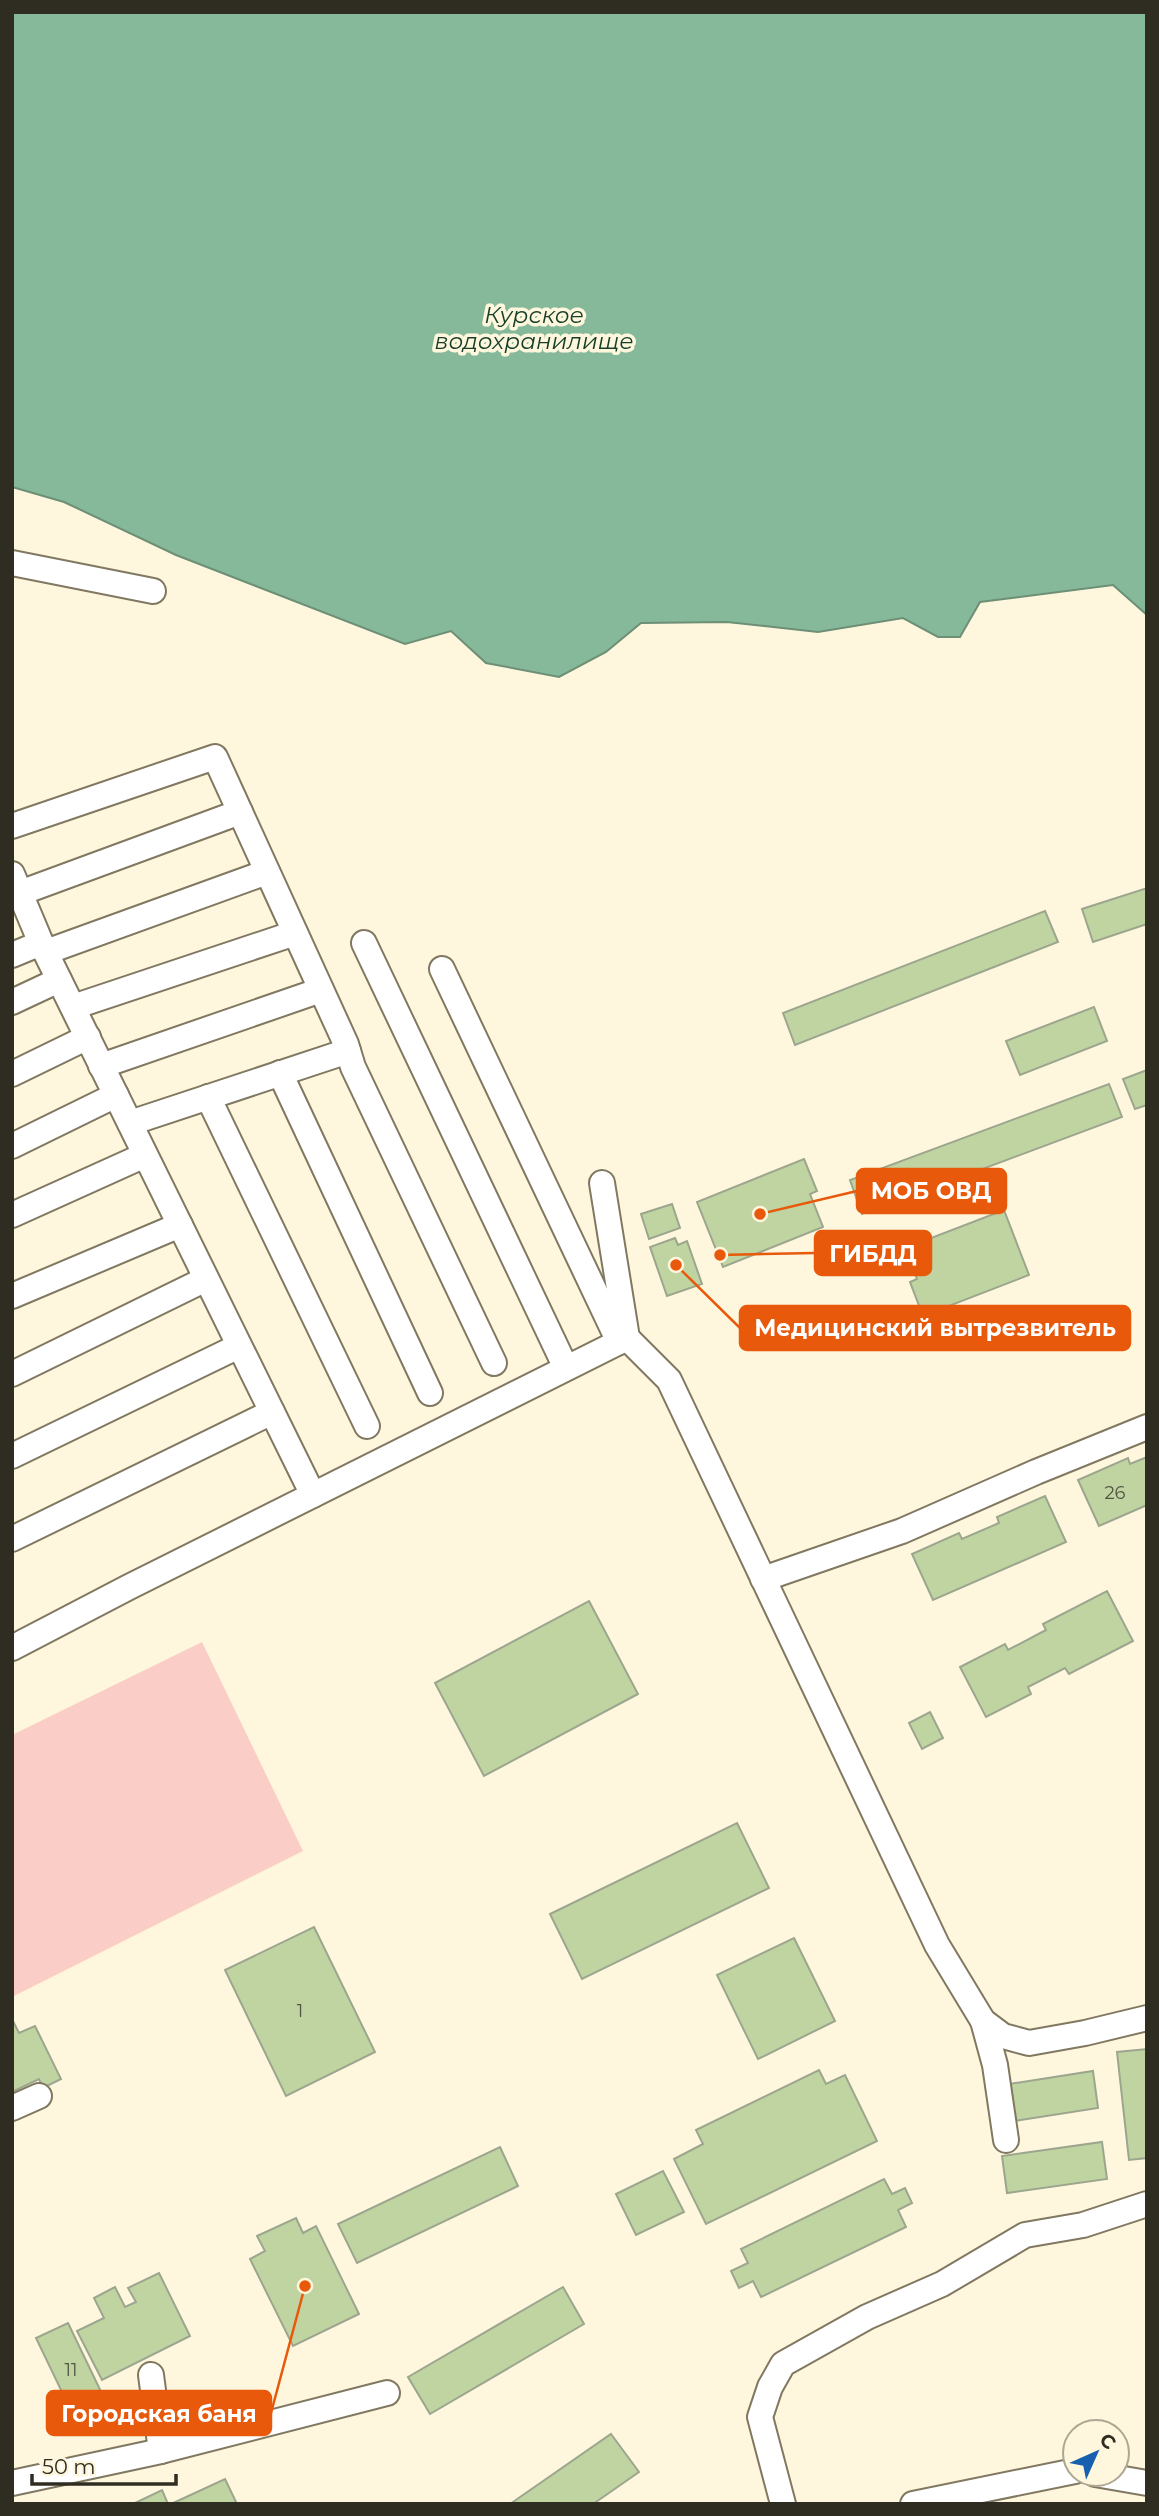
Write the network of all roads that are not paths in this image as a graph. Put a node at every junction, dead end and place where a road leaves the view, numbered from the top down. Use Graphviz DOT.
graph roads {
  1 [pos="12,563"];
  2 [pos="153,592"];
  3 [pos="240,812"];
  4 [pos="12,826"];
  5 [pos="267,872"];
  6 [pos="16,884"];
  7 [pos="295,933"];
  8 [pos="364,943"];
  9 [pos="43,947"];
  10 [pos="12,955"];
  11 [pos="442,968"];
  12 [pos="59,980"];
  13 [pos="321,990"];
  14 [pos="12,1002"];
  15 [pos="73,1007"];
  16 [pos="88,1037"];
  17 [pos="348,1051"];
  18 [pos="101,1066"];
  19 [pos="280,1073"];
  20 [pos="12,1074"];
  21 [pos="116,1095"];
  22 [pos="208,1097"];
  23 [pos="130,1123"];
  24 [pos="12,1146"];
  25 [pos="145,1155"];
  26 [pos="602,1183"];
  27 [pos="12,1215"];
  28 [pos="180,1225"];
  29 [pos="206,1279"];
  30 [pos="12,1296"];
  31 [pos="623,1340"];
  32 [pos="239,1346"];
  33 [pos="494,1363"];
  34 [pos="566,1368"];
  35 [pos="12,1374"];
  36 [pos="430,1393"];
  37 [pos="272,1412"];
  38 [pos="367,1426"];
  39 [pos="1147,1427"];
  40 [pos="12,1456"];
  41 [pos="313,1495"];
  42 [pos="12,1539"];
  43 [pos="763,1579"];
  44 [pos="12,1648"];
  45 [pos="1147,2018"];
  46 [pos="983,2021"];
  47 [pos="39,2096"];
  48 [pos="12,2108"];
  49 [pos="1006,2140"];
  50 [pos="1147,2204"];
  51 [pos="151,2375"];
  52 [pos="387,2393"];
  53 [pos="161,2451"];
  54 [pos="1061,2474"];
  55 [pos="12,2483"];
  56 [pos="783,2504"];
  57 [pos="913,2504"];
  1 -- 2 [label="street"];
  3 -- 4 [label="street"];
  3 -- 5 [label="street"];
  3 -- 6 [label="street"];
  5 -- 7 [label="street"];
  5 -- 9 [label="street"];
  6 -- 9 [label="street"];
  7 -- 13 [label="street"];
  7 -- 15 [label="street"];
  8 -- 34 [label="street"];
  9 -- 10 [label="street"];
  9 -- 12 [label="street"];
  11 -- 31 [label="street"];
  12 -- 14 [label="street"];
  12 -- 15 [label="street"];
  13 -- 17 [label="street"];
  13 -- 18 [label="street"];
  15 -- 16 [label="street"];
  16 -- 18 [label="street"];
  16 -- 20 [label="street"];
  17 -- 19 [label="street"];
  17 -- 33 [label="street"];
  18 -- 21 [label="street"];
  19 -- 22 [label="street"];
  19 -- 36 [label="street"];
  21 -- 23 [label="street"];
  21 -- 24 [label="street"];
  22 -- 23 [label="street"];
  22 -- 38 [label="street"];
  23 -- 25 [label="street"];
  25 -- 27 [label="street"];
  25 -- 28 [label="street"];
  26 -- 31 [label="street"];
  28 -- 29 [label="street"];
  28 -- 30 [label="street"];
  29 -- 32 [label="street"];
  29 -- 35 [label="street"];
  31 -- 34 [label="street"];
  31 -- 43 [label="street"];
  32 -- 37 [label="street"];
  32 -- 40 [label="street"];
  34 -- 41 [label="street"];
  37 -- 41 [label="street"];
  37 -- 42 [label="street"];
  39 -- 43 [label="street"];
  41 -- 44 [label="street"];
  43 -- 46 [label="street"];
  45 -- 46 [label="street"];
  46 -- 49 [label="street"];
  47 -- 48 [label="street"];
  50 -- 56 [label="street"];
  51 -- 53 [label="street"];
  52 -- 53 [label="street"];
  53 -- 55 [label="street"];
  54 -- 57 [label="street"];
}
